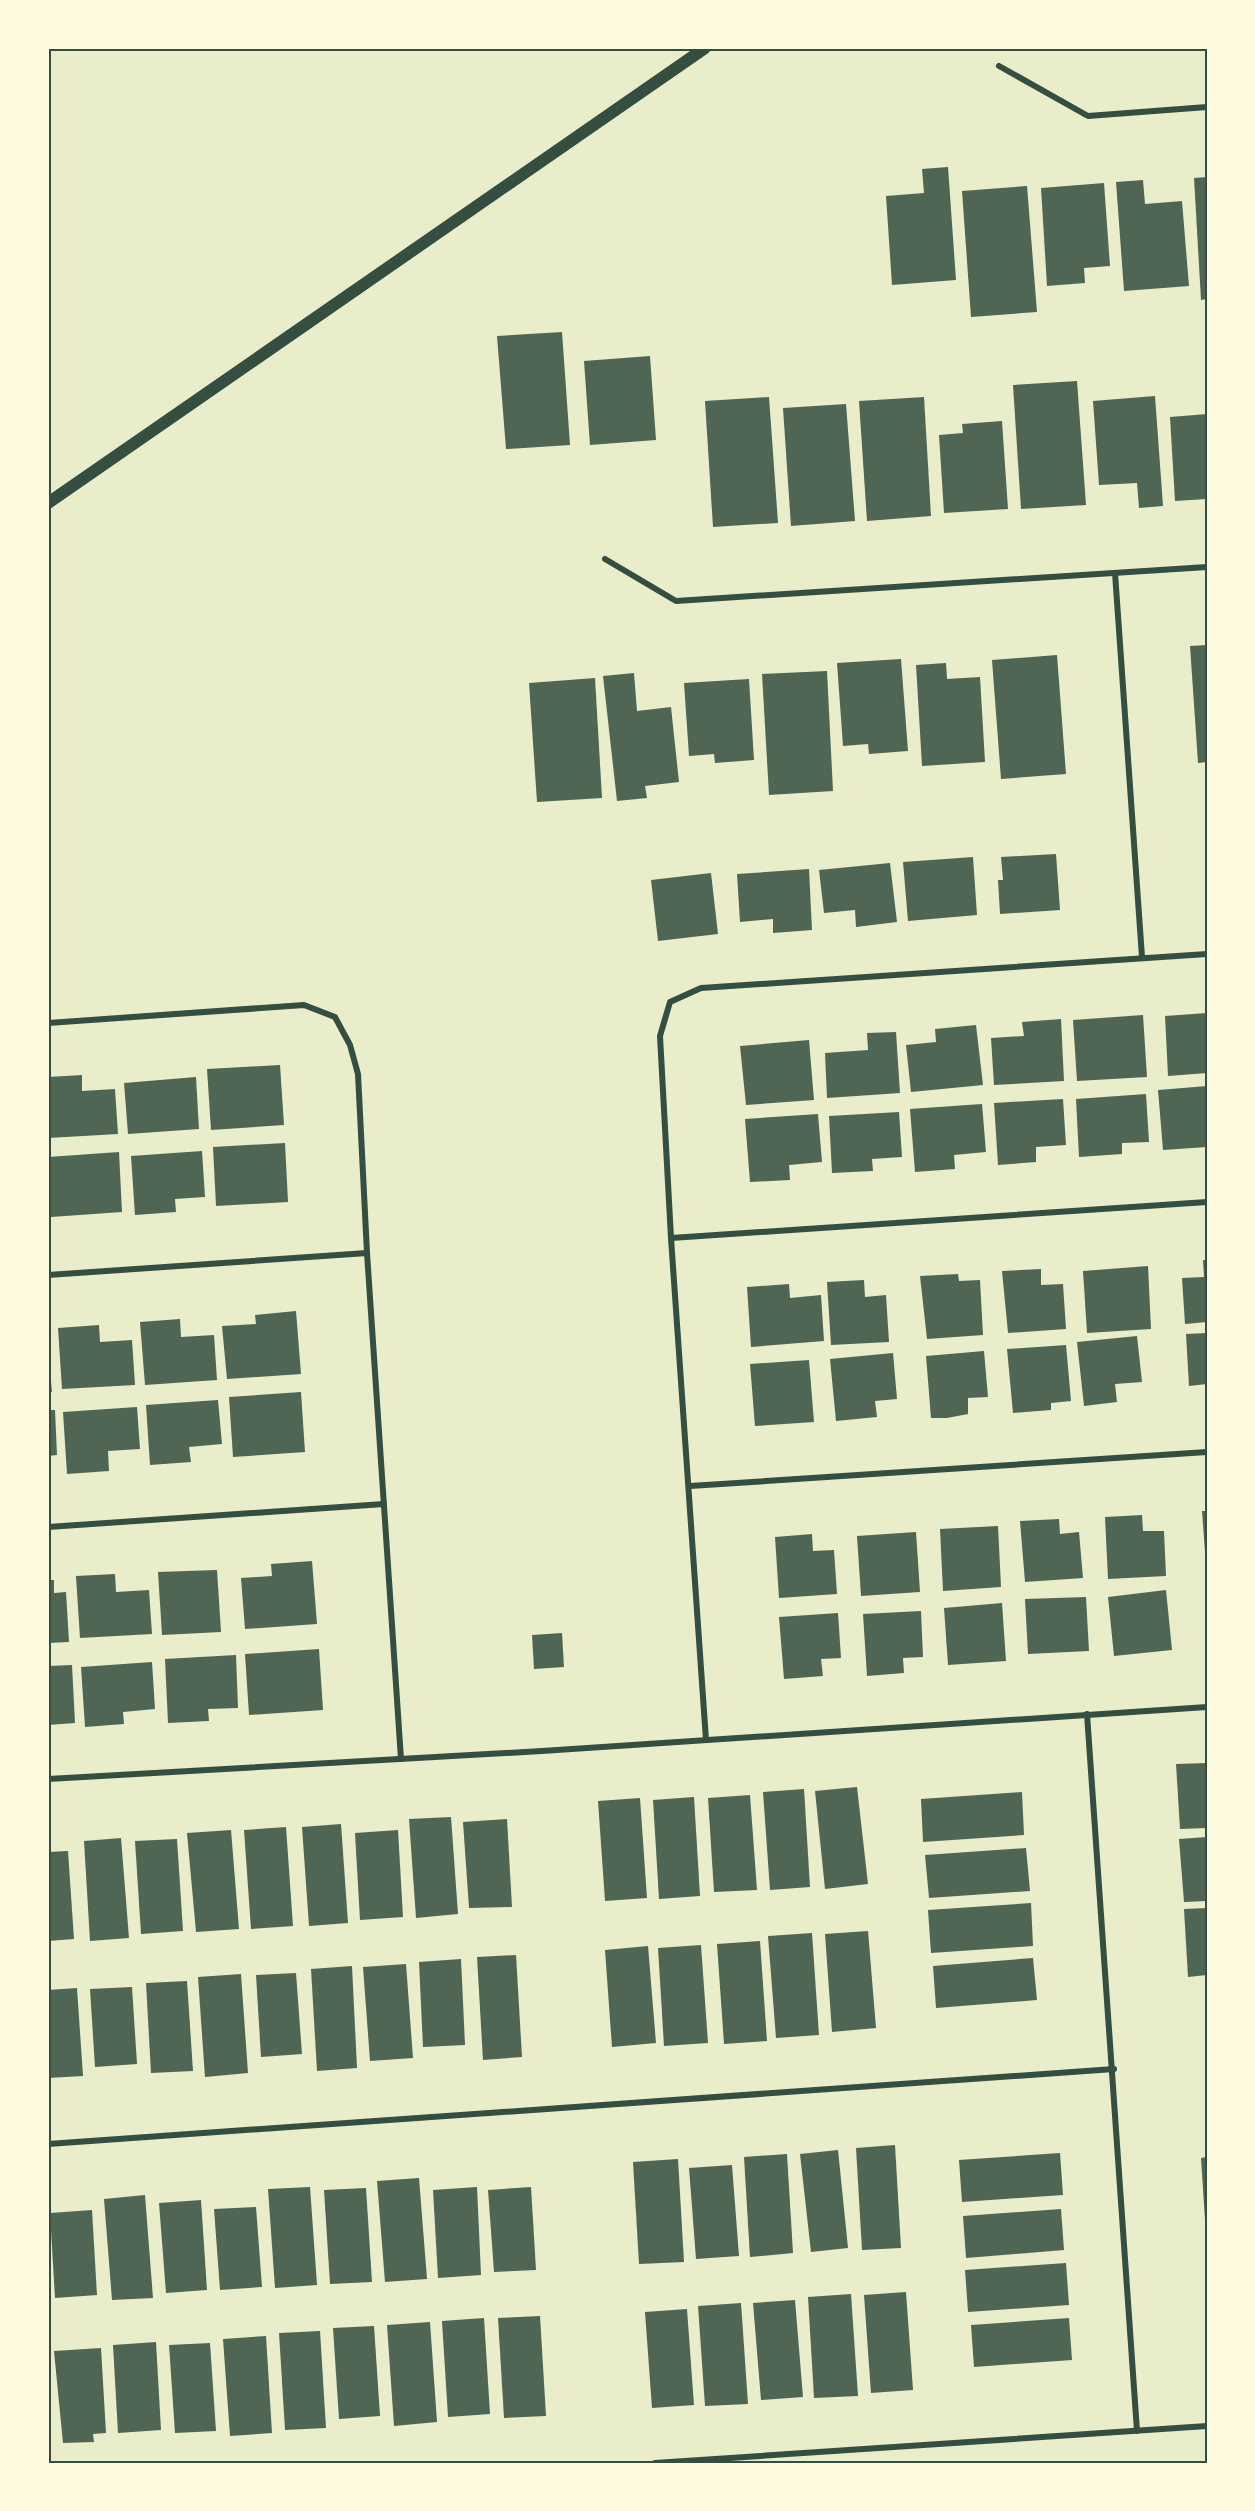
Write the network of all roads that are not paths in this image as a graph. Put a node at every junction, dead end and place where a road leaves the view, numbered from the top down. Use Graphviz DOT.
graph roads {
  1 [pos="705,48"];
  2 [pos="999,66"];
  3 [pos="1207,107"];
  4 [pos="48,503"];
  5 [pos="605,559"];
  6 [pos="1207,567"];
  7 [pos="1115,573"];
  8 [pos="1207,954"];
  9 [pos="1142,957"];
  10 [pos="48,1023"];
  11 [pos="1207,1202"];
  12 [pos="671,1238"];
  13 [pos="367,1253"];
  14 [pos="48,1275"];
  15 [pos="1207,1452"];
  16 [pos="690,1486"];
  17 [pos="384,1504"];
  18 [pos="48,1527"];
  19 [pos="1207,1707"];
  20 [pos="1087,1714"];
  21 [pos="706,1740"];
  22 [pos="401,1759"];
  23 [pos="48,1779"];
  24 [pos="1114,2069"];
  25 [pos="48,2144"];
  26 [pos="1207,2426"];
  27 [pos="1137,2431"];
  28 [pos="655,2463"];
  1 -- 4 [label="main road"];
  2 -- 3 [label="street"];
  5 -- 7 [label="street"];
  6 -- 7 [label="street"];
  7 -- 9 [label="street"];
  8 -- 9 [label="street"];
  9 -- 12 [label="street"];
  10 -- 13 [label="street"];
  11 -- 12 [label="street"];
  12 -- 16 [label="street"];
  13 -- 14 [label="street"];
  13 -- 17 [label="street"];
  15 -- 16 [label="street"];
  16 -- 21 [label="street"];
  17 -- 18 [label="street"];
  17 -- 22 [label="street"];
  19 -- 20 [label="street"];
  20 -- 21 [label="street"];
  20 -- 24 [label="street"];
  21 -- 22 [label="street"];
  22 -- 23 [label="street"];
  24 -- 25 [label="street"];
  24 -- 27 [label="street"];
  26 -- 27 [label="street"];
  27 -- 28 [label="street"];
}
